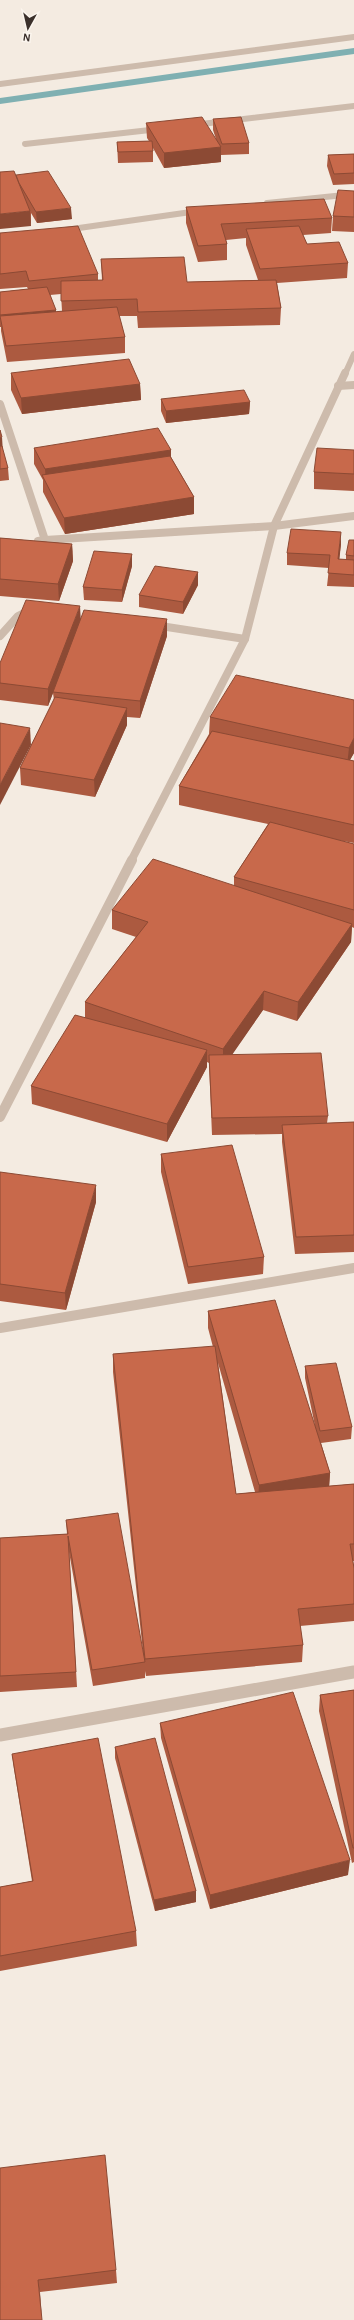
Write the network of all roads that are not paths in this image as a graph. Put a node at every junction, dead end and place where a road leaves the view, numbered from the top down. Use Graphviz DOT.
graph roads {
  1 [pos="354,37"];
  2 [pos="0,84"];
  3 [pos="354,106"];
  4 [pos="190,125"];
  5 [pos="166,128"];
  6 [pos="25,144"];
  7 [pos="354,194"];
  8 [pos="261,204"];
  9 [pos="207,209"];
  10 [pos="61,231"];
  11 [pos="354,354"];
  12 [pos="354,385"];
  13 [pos="338,386"];
  14 [pos="0,404"];
  15 [pos="354,516"];
  16 [pos="274,526"];
  17 [pos="45,540"];
  18 [pos="30,542"];
  19 [pos="42,608"];
  20 [pos="143,623"];
  21 [pos="0,636"];
  22 [pos="245,640"];
  23 [pos="0,1117"];
  24 [pos="354,1268"];
  25 [pos="0,1328"];
  26 [pos="354,1672"];
  27 [pos="0,1735"];
  1 -- 2 [label="street"];
  3 -- 4 [label="street"];
  5 -- 6 [label="street"];
  7 -- 8 [label="street"];
  9 -- 10 [label="street"];
  11 -- 13 [label="street"];
  12 -- 13 [label="street"];
  13 -- 16 [label="street"];
  14 -- 17 [label="street"];
  15 -- 16 [label="street"];
  16 -- 17 [label="street"];
  16 -- 22 [label="street"];
  17 -- 18 [label="street"];
  19 -- 21 [label="street"];
  20 -- 22 [label="street"];
  22 -- 23 [label="street"];
  24 -- 25 [label="street"];
  26 -- 27 [label="street"];
}
